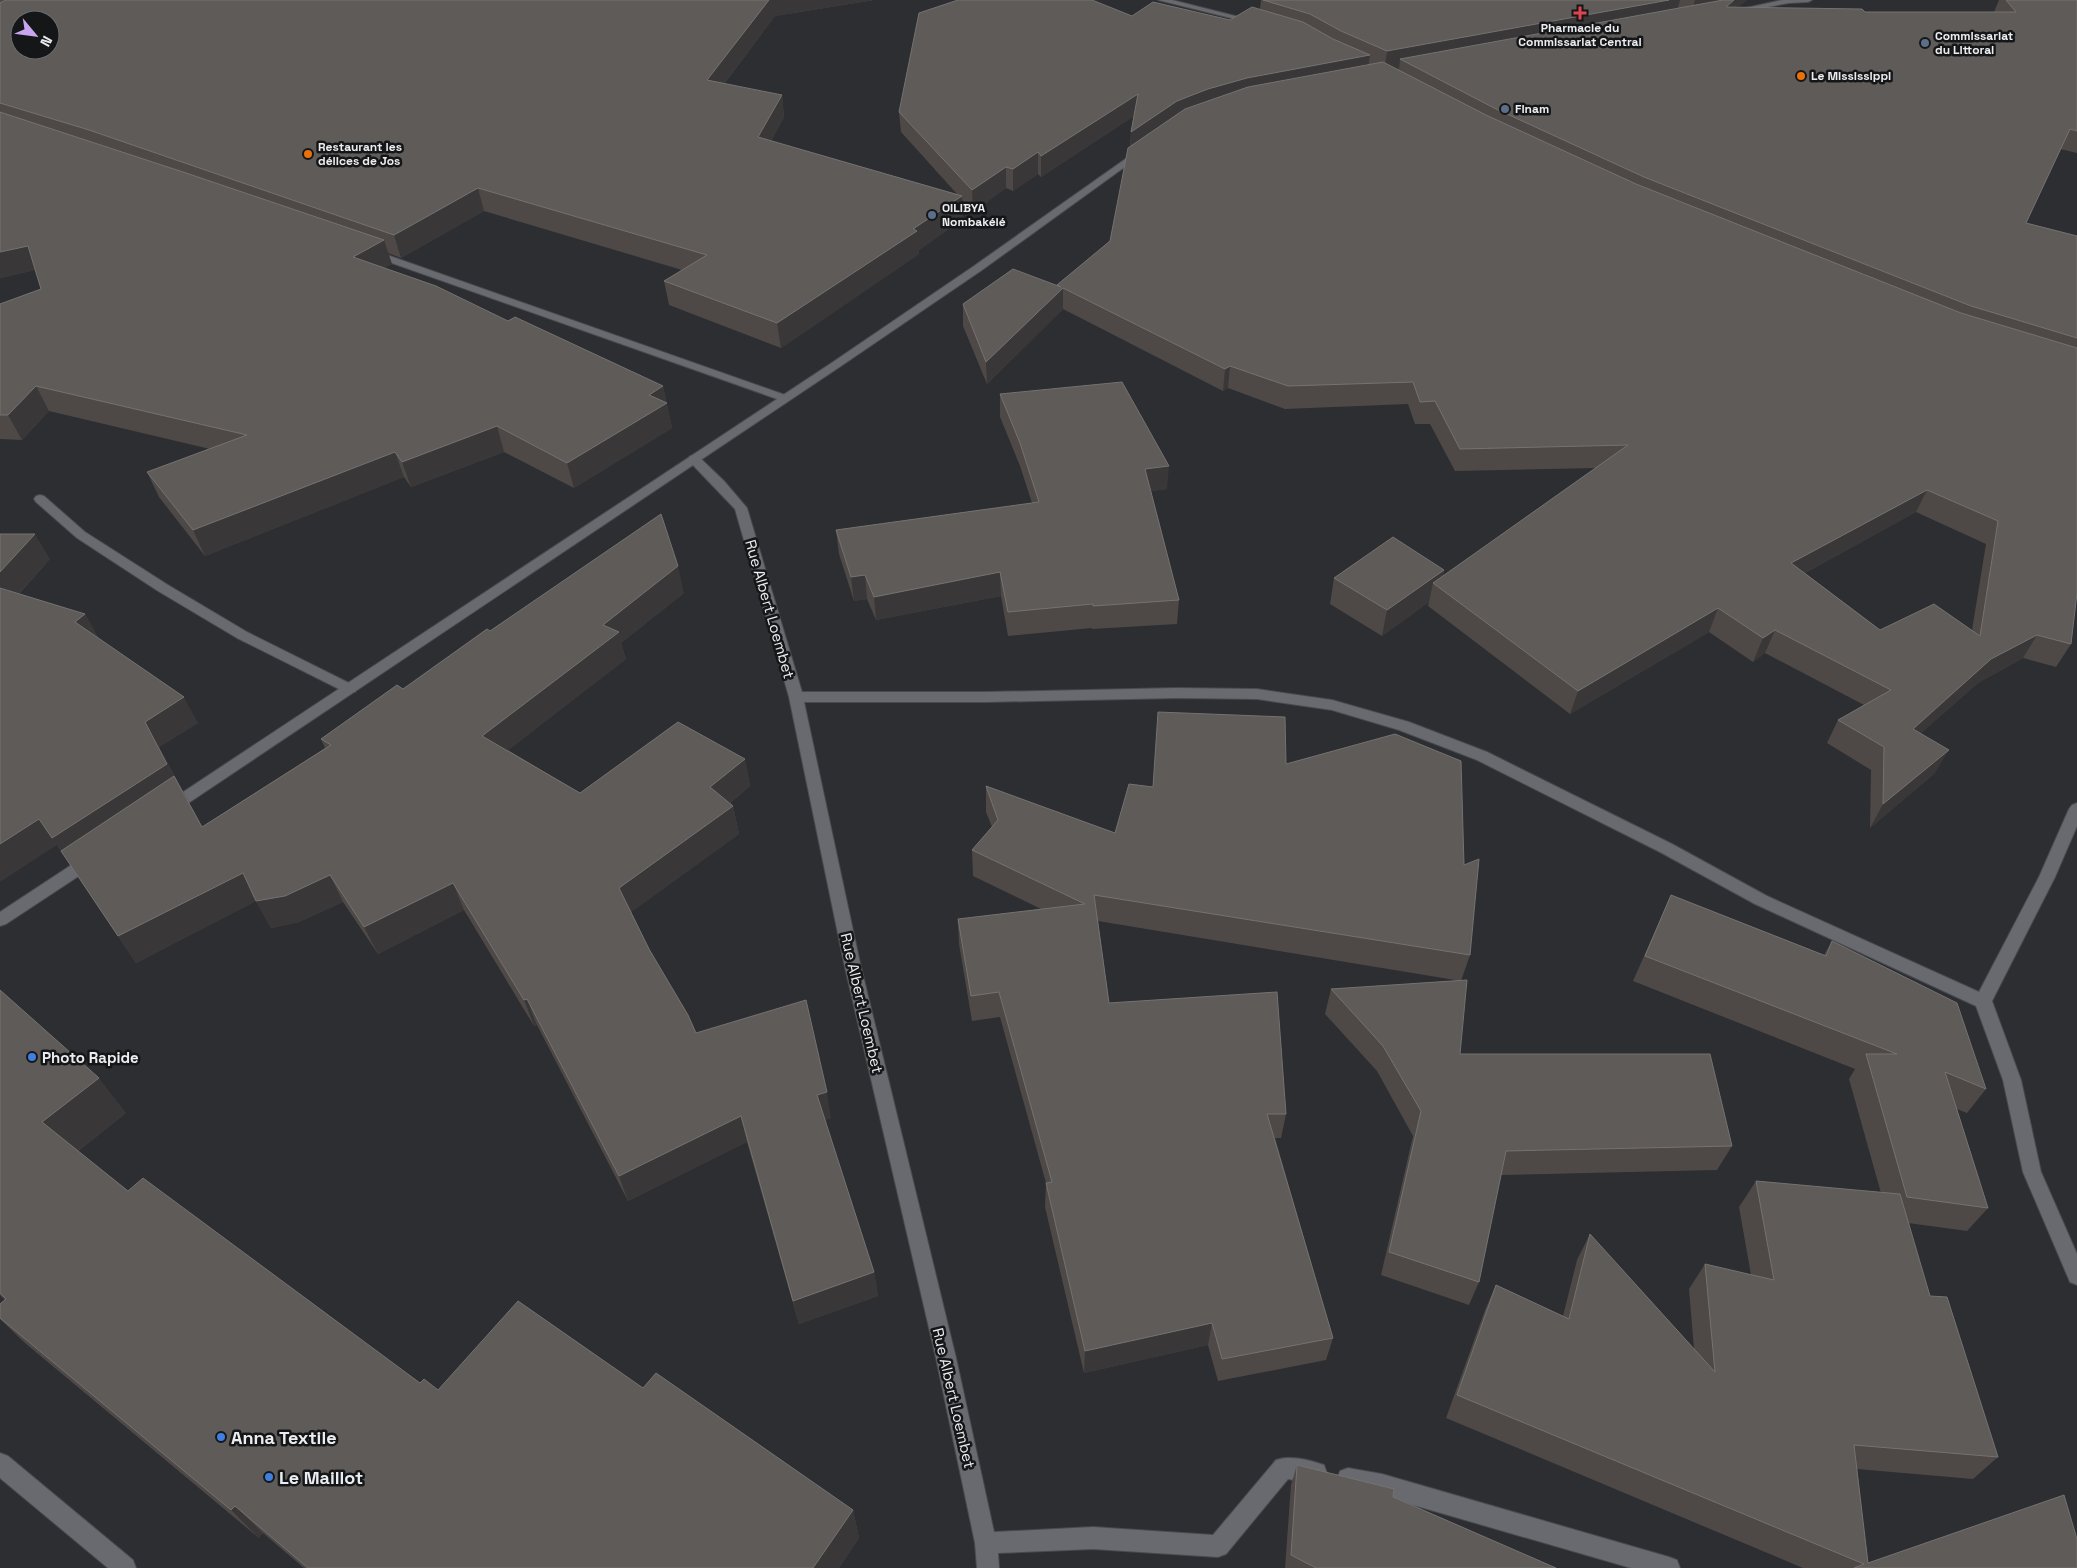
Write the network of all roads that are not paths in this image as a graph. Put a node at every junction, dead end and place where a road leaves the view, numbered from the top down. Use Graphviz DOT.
graph roads {
  1 [pos="1162,0"];
  2 [pos="1792,0"];
  3 [pos="1808,0"];
  4 [pos="1724,14"];
  5 [pos="1262,24"];
  6 [pos="1147,147"];
  7 [pos="362,249"];
  8 [pos="784,398"];
  9 [pos="694,459"];
  10 [pos="40,499"];
  11 [pos="350,689"];
  12 [pos="796,697"];
  13 [pos="2077,809"];
  14 [pos="158,816"];
  15 [pos="100,854"];
  16 [pos="0,920"];
  17 [pos="1983,1002"];
  18 [pos="2077,1276"];
  19 [pos="0,1464"];
  20 [pos="986,1543"];
  21 [pos="125,1568"];
  22 [pos="988,1568"];
  23 [pos="1669,1568"];
  1 -- 5 [label="street"];
  2 -- 3 [label="street"];
  2 -- 4 [label="street"];
  6 -- 8 [label="street"];
  7 -- 8 [label="street"];
  8 -- 9 [label="street"];
  9 -- 11 [label="street"];
  9 -- 12 [label="street, Rue Albert Loembet"];
  10 -- 11 [label="street"];
  11 -- 14 [label="street"];
  12 -- 17 [label="street"];
  12 -- 20 [label="street, Rue Albert Loembet"];
  13 -- 17 [label="street"];
  15 -- 16 [label="street"];
  17 -- 18 [label="street"];
  19 -- 21 [label="street"];
  20 -- 22 [label="street, Rue Albert Loembet"];
  20 -- 23 [label="street"];
}
